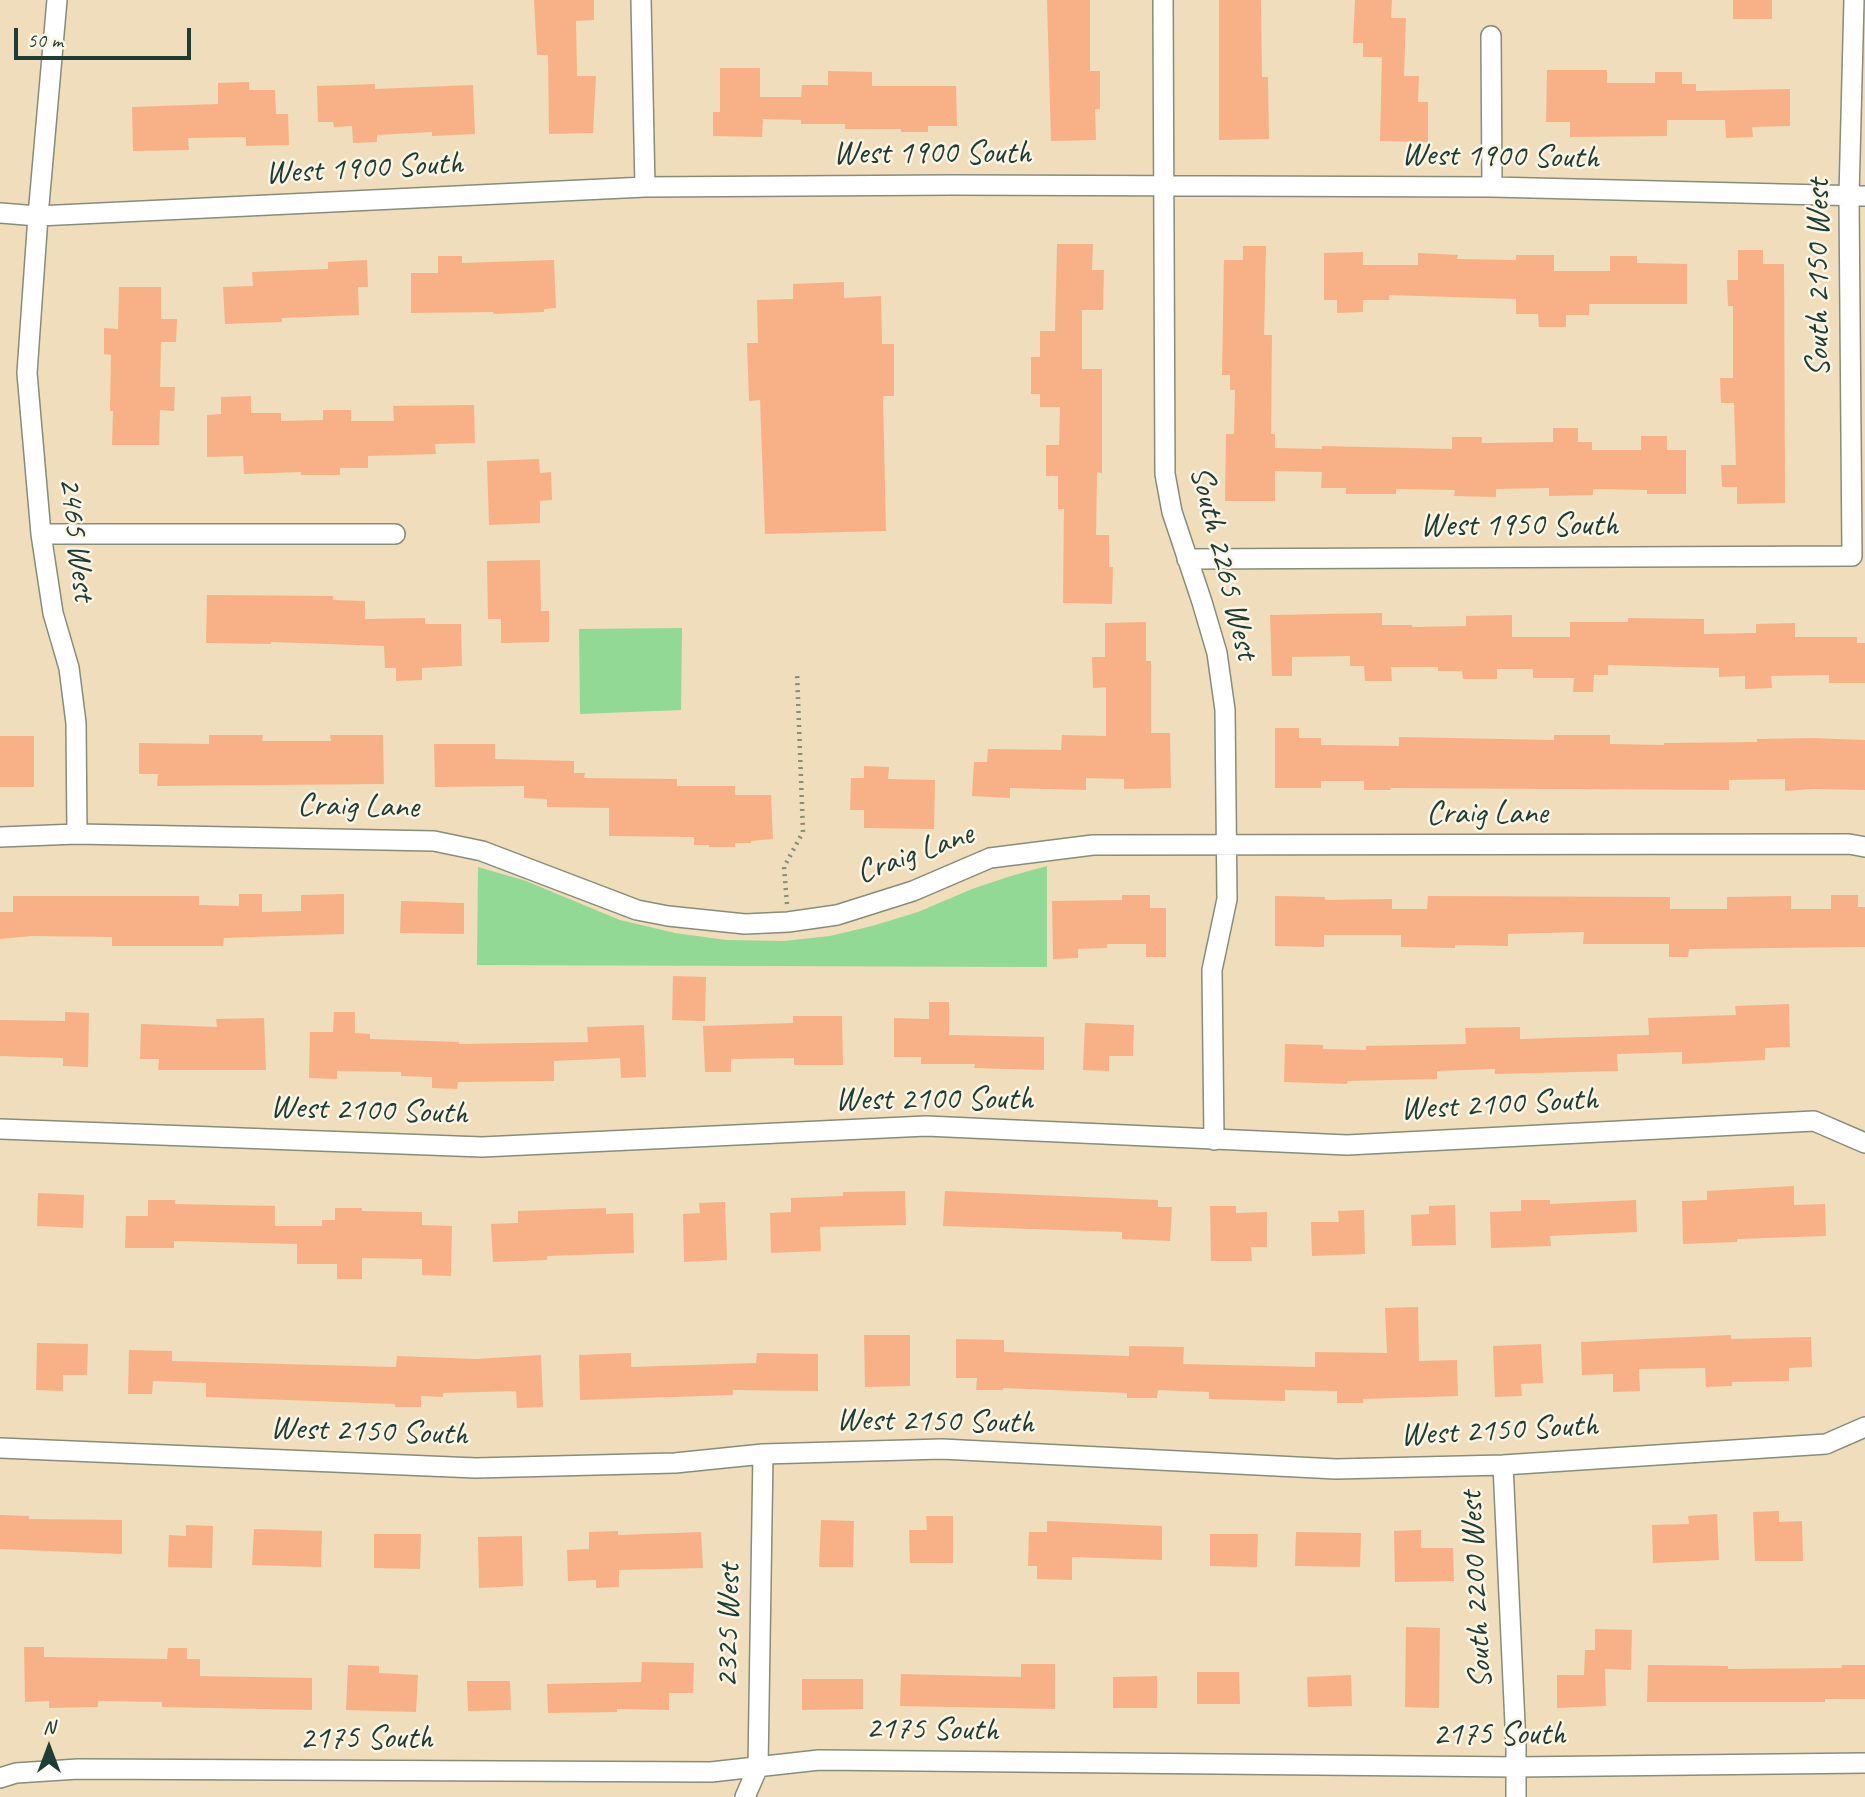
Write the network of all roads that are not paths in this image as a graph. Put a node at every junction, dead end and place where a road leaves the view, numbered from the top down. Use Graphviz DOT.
graph roads {
  1 [pos="57,0"];
  2 [pos="641,0"];
  3 [pos="1163,0"];
  4 [pos="1854,0"];
  5 [pos="1491,36"];
  6 [pos="1165,186"];
  7 [pos="645,187"];
  8 [pos="1492,187"];
  9 [pos="1857,196"];
  10 [pos="0,213"];
  11 [pos="38,216"];
  12 [pos="41,534"];
  13 [pos="395,534"];
  14 [pos="1852,556"];
  15 [pos="1187,559"];
  16 [pos="77,834"];
  17 [pos="0,837"];
  18 [pos="1225,845"];
  19 [pos="1865,846"];
  20 [pos="0,1129"];
  21 [pos="1214,1140"];
  22 [pos="1865,1142"];
  23 [pos="1865,1427"];
  24 [pos="0,1448"];
  25 [pos="763,1454"];
  26 [pos="1503,1465"];
  27 [pos="1865,1763"];
  28 [pos="758,1767"];
  29 [pos="1516,1767"];
  30 [pos="0,1778"];
  31 [pos="746,1797"];
  32 [pos="1516,1797"];
  1 -- 11 [label="street, 2465 West"];
  2 -- 7 [label="street"];
  3 -- 6 [label="street, South 2265 West"];
  4 -- 9 [label="street, South 2150 West"];
  5 -- 8 [label="street"];
  6 -- 7 [label="street, West 1900 South"];
  6 -- 8 [label="street, West 1900 South"];
  6 -- 15 [label="street, South 2265 West"];
  7 -- 11 [label="street, West 1900 South"];
  8 -- 9 [label="street, West 1900 South"];
  9 -- 14 [label="street, South 2150 West"];
  10 -- 11 [label="street, West 1900 South"];
  11 -- 12 [label="street, 2465 West"];
  12 -- 13 [label="street"];
  12 -- 16 [label="street, 2465 West"];
  14 -- 15 [label="street, West 1950 South"];
  15 -- 18 [label="street, South 2265 West"];
  16 -- 17 [label="street, Craig Lane"];
  16 -- 18 [label="street, Craig Lane"];
  18 -- 19 [label="street, Craig Lane"];
  18 -- 21 [label="street, South 2265 West"];
  20 -- 21 [label="street, West 2100 South"];
  21 -- 22 [label="street, West 2100 South"];
  23 -- 26 [label="street, West 2150 South"];
  24 -- 25 [label="street, West 2150 South"];
  25 -- 26 [label="street, West 2150 South"];
  25 -- 28 [label="street, 2325 West"];
  26 -- 29 [label="street, South 2200 West"];
  27 -- 29 [label="street, 2175 South"];
  28 -- 29 [label="street, 2175 South"];
  28 -- 30 [label="street, 2175 South"];
  28 -- 31 [label="street, 2325 West"];
  29 -- 32 [label="street, South 2200 West"];
}
